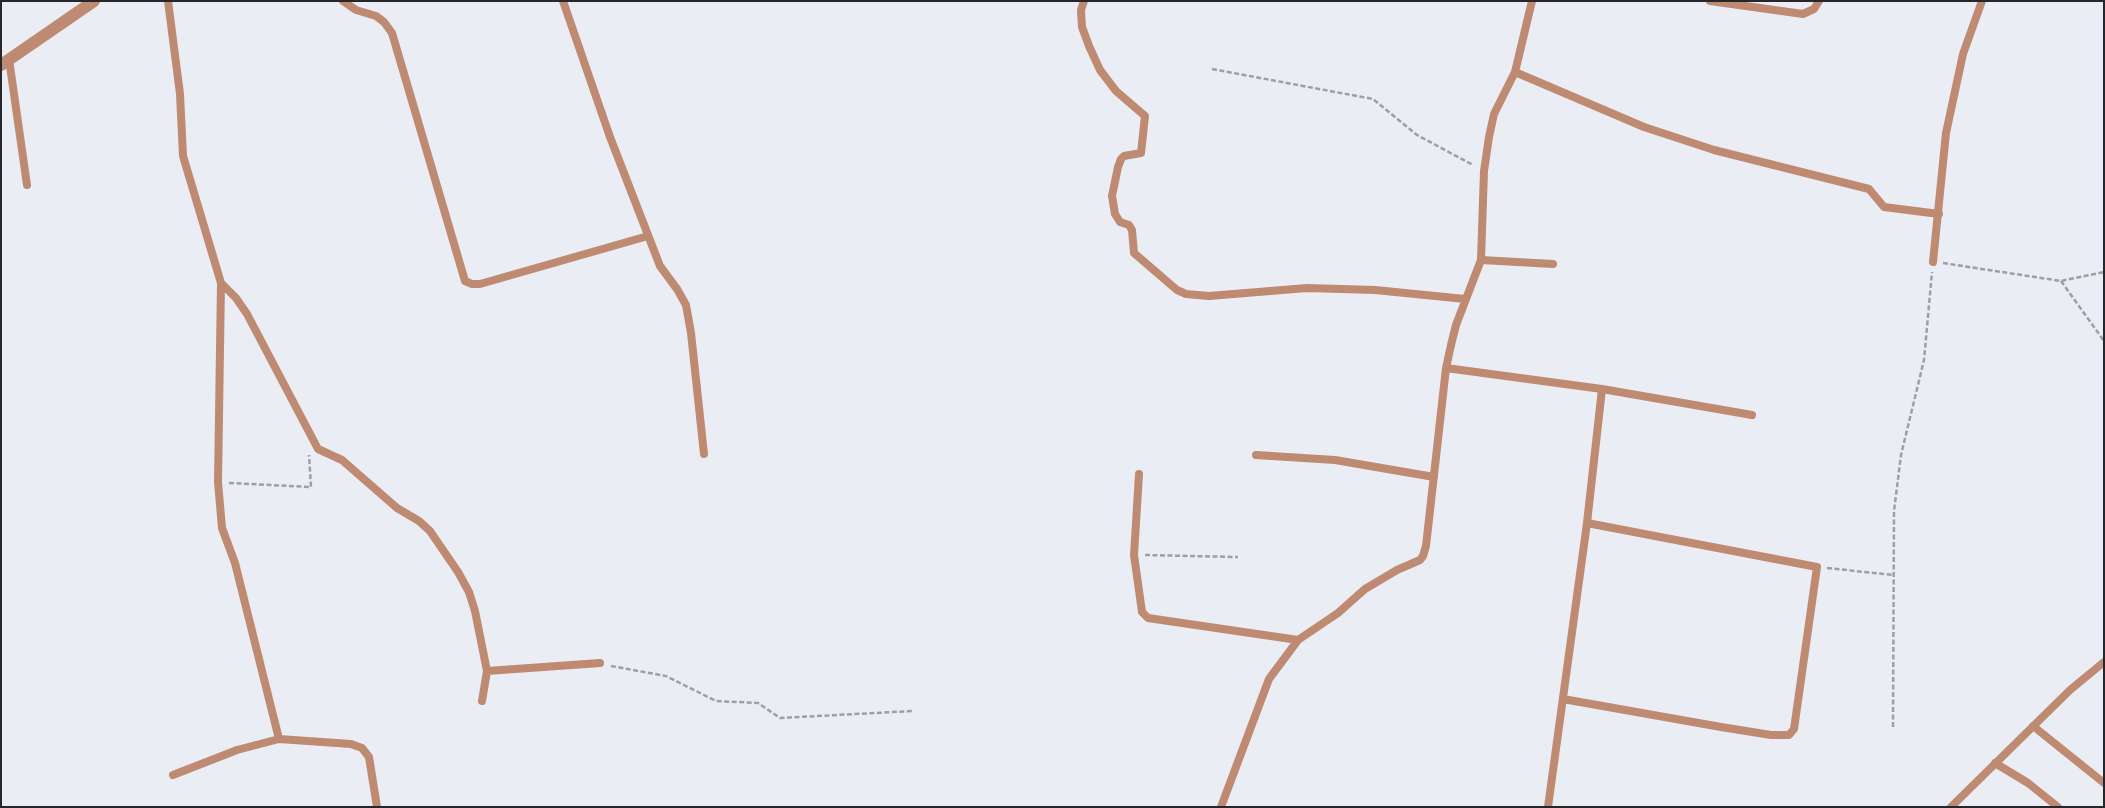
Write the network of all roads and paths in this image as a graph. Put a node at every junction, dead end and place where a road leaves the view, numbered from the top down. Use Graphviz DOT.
graph roads {
  1 [pos="94,1"];
  2 [pos="168,1"];
  3 [pos="343,1"];
  4 [pos="563,1"];
  5 [pos="1084,1"];
  6 [pos="1532,1"];
  7 [pos="1710,1"];
  8 [pos="1819,1"];
  9 [pos="1982,1"];
  10 [pos="5,62"];
  11 [pos="1212,68"];
  12 [pos="1515,72"];
  13 [pos="1484,171"];
  14 [pos="27,184"];
  15 [pos="1939,214"];
  16 [pos="648,236"];
  17 [pos="1481,260"];
  18 [pos="1933,262"];
  19 [pos="1553,264"];
  20 [pos="2104,272"];
  21 [pos="2061,281"];
  22 [pos="221,283"];
  23 [pos="1465,300"];
  24 [pos="2104,341"];
  25 [pos="1446,368"];
  26 [pos="1602,390"];
  27 [pos="1752,415"];
  28 [pos="307,431"];
  29 [pos="704,454"];
  30 [pos="1256,455"];
  31 [pos="1139,474"];
  32 [pos="1434,477"];
  33 [pos="218,482"];
  34 [pos="1587,523"];
  35 [pos="1134,555"];
  36 [pos="1238,557"];
  37 [pos="1817,567"];
  38 [pos="1893,574"];
  39 [pos="1298,640"];
  40 [pos="2104,662"];
  41 [pos="600,664"];
  42 [pos="487,671"];
  43 [pos="1563,699"];
  44 [pos="482,701"];
  45 [pos="913,711"];
  46 [pos="2033,726"];
  47 [pos="1892,728"];
  48 [pos="279,739"];
  49 [pos="1995,763"];
  50 [pos="174,775"];
  51 [pos="2104,783"];
  52 [pos="377,807"];
  53 [pos="1221,807"];
  54 [pos="1548,807"];
  55 [pos="1951,807"];
  56 [pos="2058,807"];
  1 -- 10 [label="street"];
  2 -- 22 [label="lane"];
  3 -- 16 [label="lane"];
  4 -- 16 [label="lane"];
  5 -- 23 [label="lane"];
  6 -- 12 [label="lane"];
  7 -- 8 [label="lane"];
  9 -- 15 [label="lane"];
  10 -- 14 [label="lane"];
  11 -- 13 [label="path"];
  12 -- 13 [label="lane"];
  12 -- 15 [label="lane"];
  13 -- 17 [label="lane"];
  15 -- 18 [label="lane"];
  16 -- 29 [label="lane"];
  17 -- 19 [label="lane"];
  17 -- 23 [label="lane"];
  18 -- 21 [label="path"];
  18 -- 38 [label="path"];
  20 -- 21 [label="path"];
  21 -- 24 [label="path"];
  22 -- 28 [label="lane"];
  22 -- 33 [label="lane"];
  23 -- 25 [label="lane"];
  25 -- 26 [label="lane"];
  25 -- 32 [label="lane"];
  26 -- 27 [label="lane"];
  26 -- 34 [label="lane"];
  28 -- 33 [label="path"];
  28 -- 42 [label="lane"];
  30 -- 32 [label="lane"];
  31 -- 35 [label="lane"];
  32 -- 39 [label="lane"];
  33 -- 48 [label="lane"];
  34 -- 37 [label="lane"];
  34 -- 43 [label="lane"];
  35 -- 36 [label="path"];
  35 -- 39 [label="lane"];
  37 -- 38 [label="path"];
  37 -- 43 [label="lane"];
  38 -- 47 [label="path"];
  39 -- 53 [label="lane"];
  40 -- 46 [label="lane"];
  41 -- 42 [label="lane"];
  41 -- 45 [label="path"];
  42 -- 44 [label="lane"];
  43 -- 54 [label="lane"];
  46 -- 49 [label="lane"];
  46 -- 51 [label="lane"];
  48 -- 50 [label="lane"];
  48 -- 52 [label="lane"];
  49 -- 55 [label="lane"];
  49 -- 56 [label="lane"];
}
